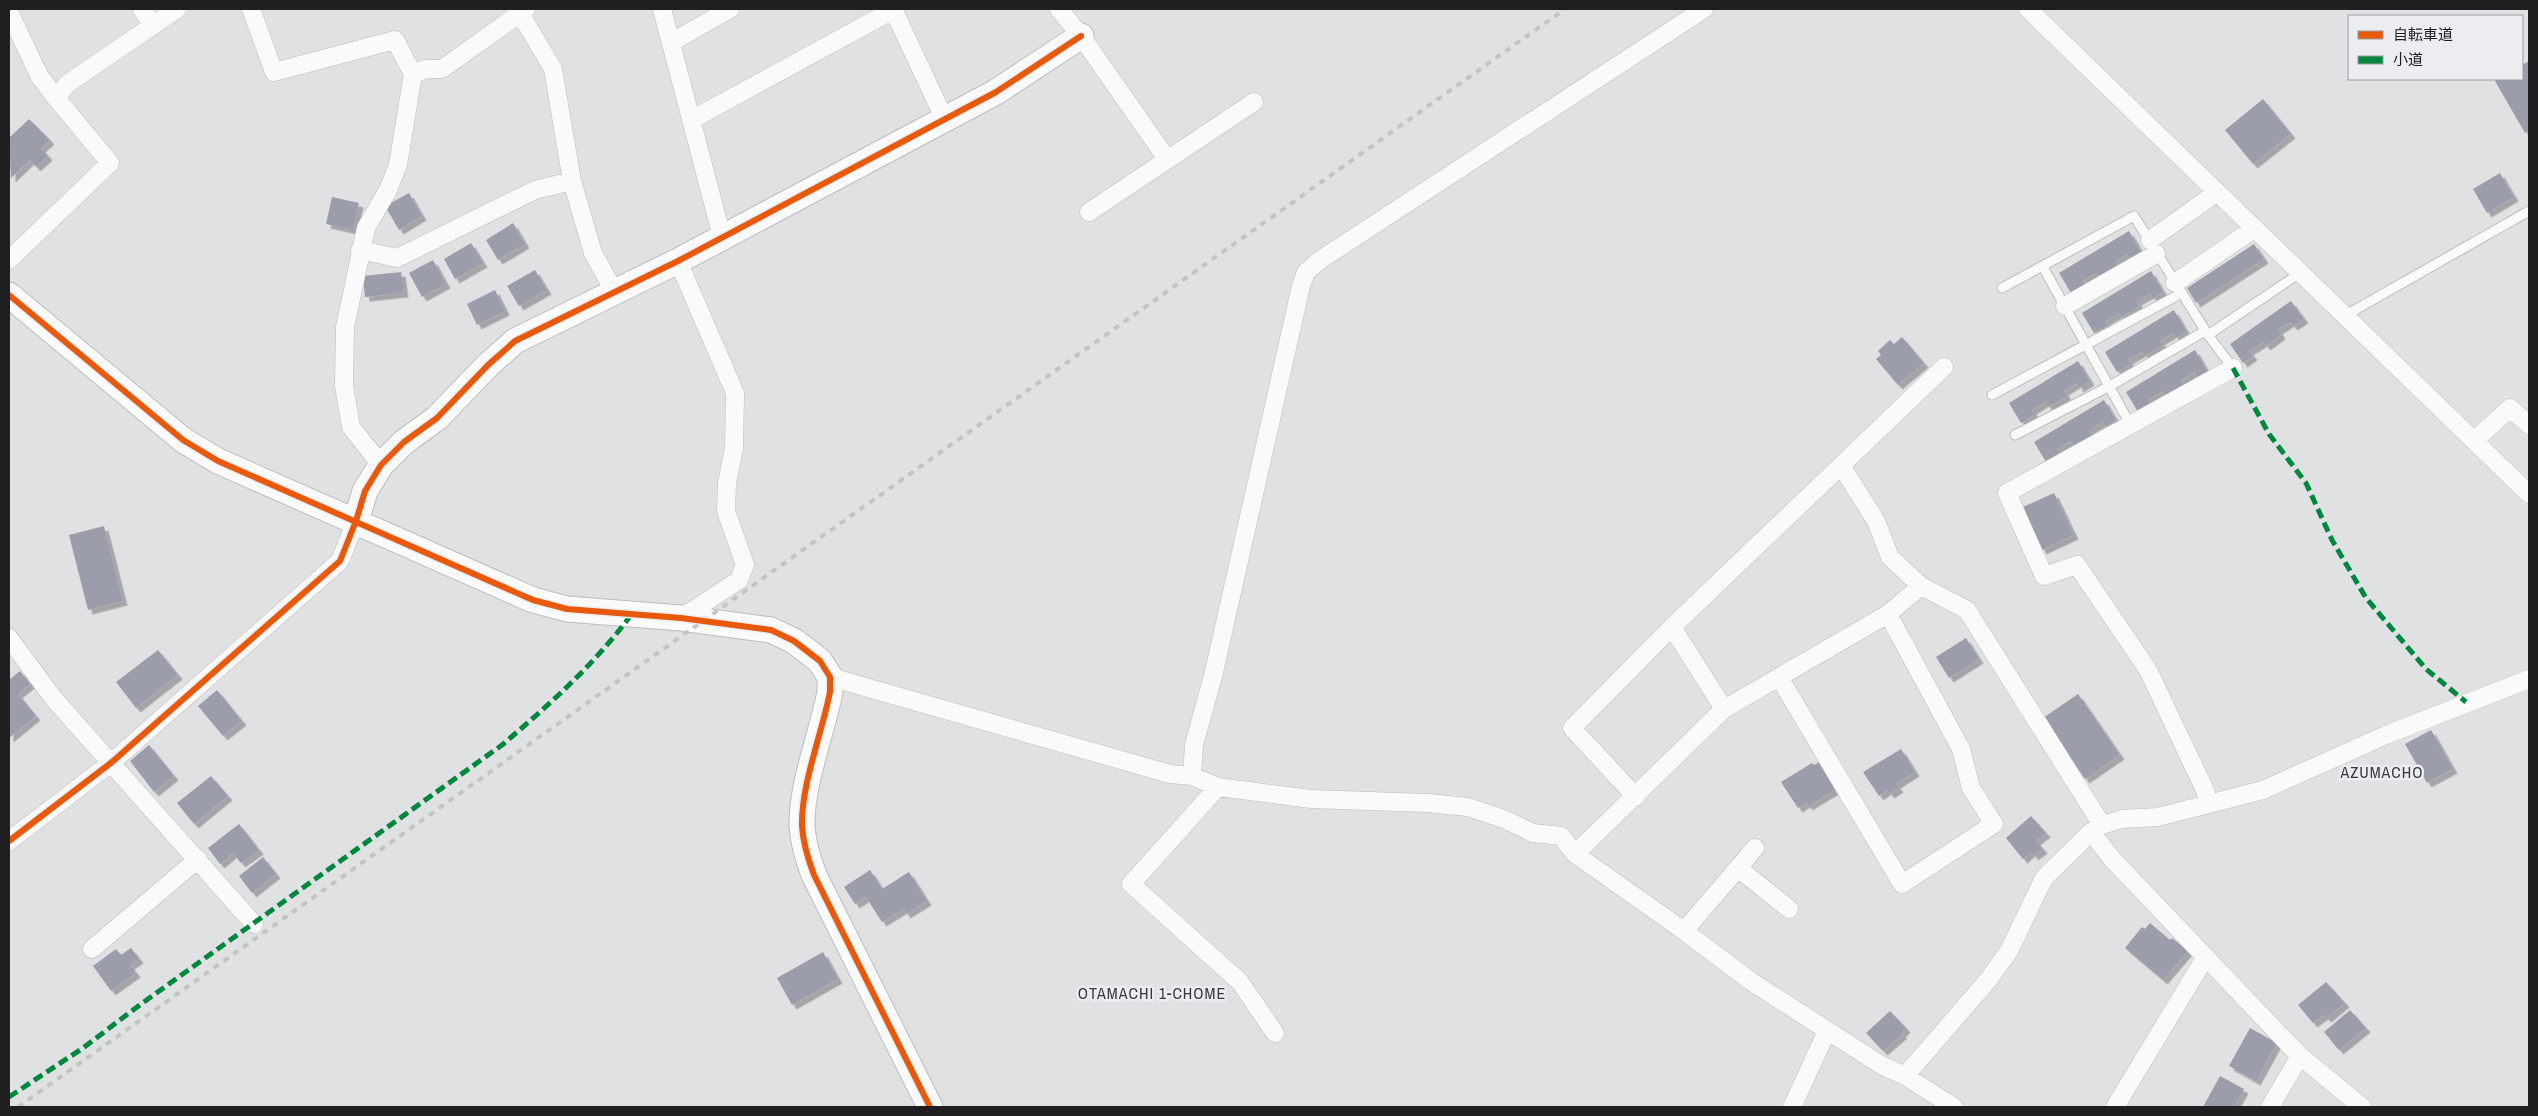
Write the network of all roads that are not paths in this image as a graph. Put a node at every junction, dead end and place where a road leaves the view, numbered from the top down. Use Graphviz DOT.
graph roads {
  1 [pos="142,9"];
  2 [pos="177,9"];
  3 [pos="250,9"];
  4 [pos="662,9"];
  5 [pos="730,9"];
  6 [pos="893,9"];
  7 [pos="1059,9"];
  8 [pos="1704,9"];
  9 [pos="2028,9"];
  10 [pos="523,11"];
  11 [pos="9,12"];
  12 [pos="153,26"];
  13 [pos="1081,36"];
  14 [pos="672,42"];
  15 [pos="413,74"];
  16 [pos="56,98"];
  17 [pos="1254,102"];
  18 [pos="944,118"];
  19 [pos="691,120"];
  20 [pos="1167,159"];
  21 [pos="572,181"];
  22 [pos="2216,193"];
  23 [pos="2529,211"];
  24 [pos="1089,212"];
  25 [pos="2254,228"];
  26 [pos="722,237"];
  27 [pos="2153,247"];
  28 [pos="360,250"];
  29 [pos="9,260"];
  30 [pos="678,261"];
  31 [pos="2044,267"];
  32 [pos="2300,273"];
  33 [pos="2002,288"];
  34 [pos="2178,288"];
  35 [pos="614,291"];
  36 [pos="9,296"];
  37 [pos="2065,306"];
  38 [pos="2346,315"];
  39 [pos="2207,333"];
  40 [pos="2087,345"];
  41 [pos="1944,367"];
  42 [pos="2233,368"];
  43 [pos="2110,386"];
  44 [pos="1992,395"];
  45 [pos="2130,424"];
  46 [pos="2529,425"];
  47 [pos="2016,435"];
  48 [pos="2474,441"];
  49 [pos="381,464"];
  50 [pos="1842,467"];
  51 [pos="2529,494"];
  52 [pos="356,521"];
  53 [pos="1921,586"];
  54 [pos="1888,614"];
  55 [pos="681,618"];
  56 [pos="1672,627"];
  57 [pos="9,638"];
  58 [pos="830,677"];
  59 [pos="1779,677"];
  60 [pos="2529,679"];
  61 [pos="1724,709"];
  62 [pos="112,762"];
  63 [pos="1192,776"];
  64 [pos="1218,787"];
  65 [pos="1636,797"];
  66 [pos="2208,803"];
  67 [pos="2096,828"];
  68 [pos="9,841"];
  69 [pos="1755,848"];
  70 [pos="1576,854"];
  71 [pos="198,859"];
  72 [pos="1738,868"];
  73 [pos="1789,909"];
  74 [pos="254,924"];
  75 [pos="1684,931"];
  76 [pos="92,949"];
  77 [pos="2205,958"];
  78 [pos="1827,1031"];
  79 [pos="1275,1034"];
  80 [pos="2300,1056"];
  81 [pos="1905,1076"];
  82 [pos="930,1107"];
  83 [pos="1792,1107"];
  84 [pos="1954,1107"];
  85 [pos="2115,1107"];
  86 [pos="2270,1107"];
  87 [pos="2362,1107"];
  1 -- 12 [label="street"];
  2 -- 12 [label="street"];
  3 -- 15 [label="street"];
  4 -- 14 [label="street"];
  5 -- 14 [label="street"];
  6 -- 18 [label="street"];
  6 -- 19 [label="street"];
  7 -- 13 [label="street"];
  8 -- 63 [label="street"];
  9 -- 22 [label="street"];
  10 -- 15 [label="street"];
  10 -- 21 [label="street"];
  11 -- 16 [label="street"];
  12 -- 16 [label="street"];
  13 -- 18 [label="street"];
  13 -- 20 [label="street"];
  14 -- 19 [label="street"];
  15 -- 28 [label="street"];
  16 -- 29 [label="street"];
  17 -- 20 [label="street"];
  18 -- 26 [label="street"];
  19 -- 26 [label="street"];
  20 -- 24 [label="street"];
  21 -- 28 [label="street"];
  21 -- 35 [label="street"];
  22 -- 25 [label="street"];
  22 -- 27 [label="street"];
  23 -- 38 [label="lane"];
  25 -- 32 [label="street"];
  25 -- 34 [label="street"];
  26 -- 30 [label="street"];
  27 -- 31 [label="lane"];
  27 -- 34 [label="lane"];
  27 -- 37 [label="street"];
  28 -- 49 [label="street"];
  30 -- 35 [label="street"];
  30 -- 55 [label="street"];
  31 -- 33 [label="lane"];
  31 -- 37 [label="lane"];
  32 -- 38 [label="street"];
  32 -- 39 [label="lane"];
  34 -- 39 [label="lane"];
  34 -- 40 [label="lane"];
  35 -- 49 [label="street"];
  36 -- 52 [label="street"];
  37 -- 40 [label="lane"];
  38 -- 48 [label="street"];
  39 -- 42 [label="lane"];
  39 -- 43 [label="lane"];
  40 -- 43 [label="lane"];
  40 -- 44 [label="lane"];
  41 -- 50 [label="street"];
  42 -- 45 [label="street"];
  43 -- 45 [label="lane"];
  43 -- 47 [label="lane"];
  45 -- 66 [label="street"];
  46 -- 48 [label="street"];
  48 -- 51 [label="street"];
  49 -- 52 [label="street"];
  50 -- 53 [label="street"];
  50 -- 56 [label="street"];
  52 -- 55 [label="street"];
  52 -- 62 [label="street"];
  53 -- 54 [label="street"];
  53 -- 67 [label="street"];
  54 -- 59 [label="street"];
  54 -- 59 [label="street"];
  55 -- 58 [label="street"];
  56 -- 61 [label="street"];
  56 -- 65 [label="street"];
  57 -- 62 [label="street"];
  58 -- 63 [label="street"];
  58 -- 82 [label="street"];
  59 -- 61 [label="street"];
  60 -- 66 [label="street"];
  61 -- 65 [label="street"];
  62 -- 68 [label="street"];
  62 -- 71 [label="street"];
  63 -- 64 [label="street"];
  64 -- 70 [label="street"];
  64 -- 79 [label="street"];
  65 -- 70 [label="street"];
  66 -- 67 [label="street"];
  67 -- 77 [label="street"];
  67 -- 81 [label="street"];
  69 -- 72 [label="street"];
  70 -- 75 [label="street"];
  71 -- 74 [label="street"];
  71 -- 76 [label="street"];
  72 -- 73 [label="street"];
  72 -- 75 [label="street"];
  75 -- 78 [label="street"];
  77 -- 80 [label="street"];
  77 -- 85 [label="street"];
  78 -- 81 [label="street"];
  78 -- 83 [label="street"];
  80 -- 86 [label="street"];
  80 -- 87 [label="street"];
  81 -- 84 [label="street"];
}
